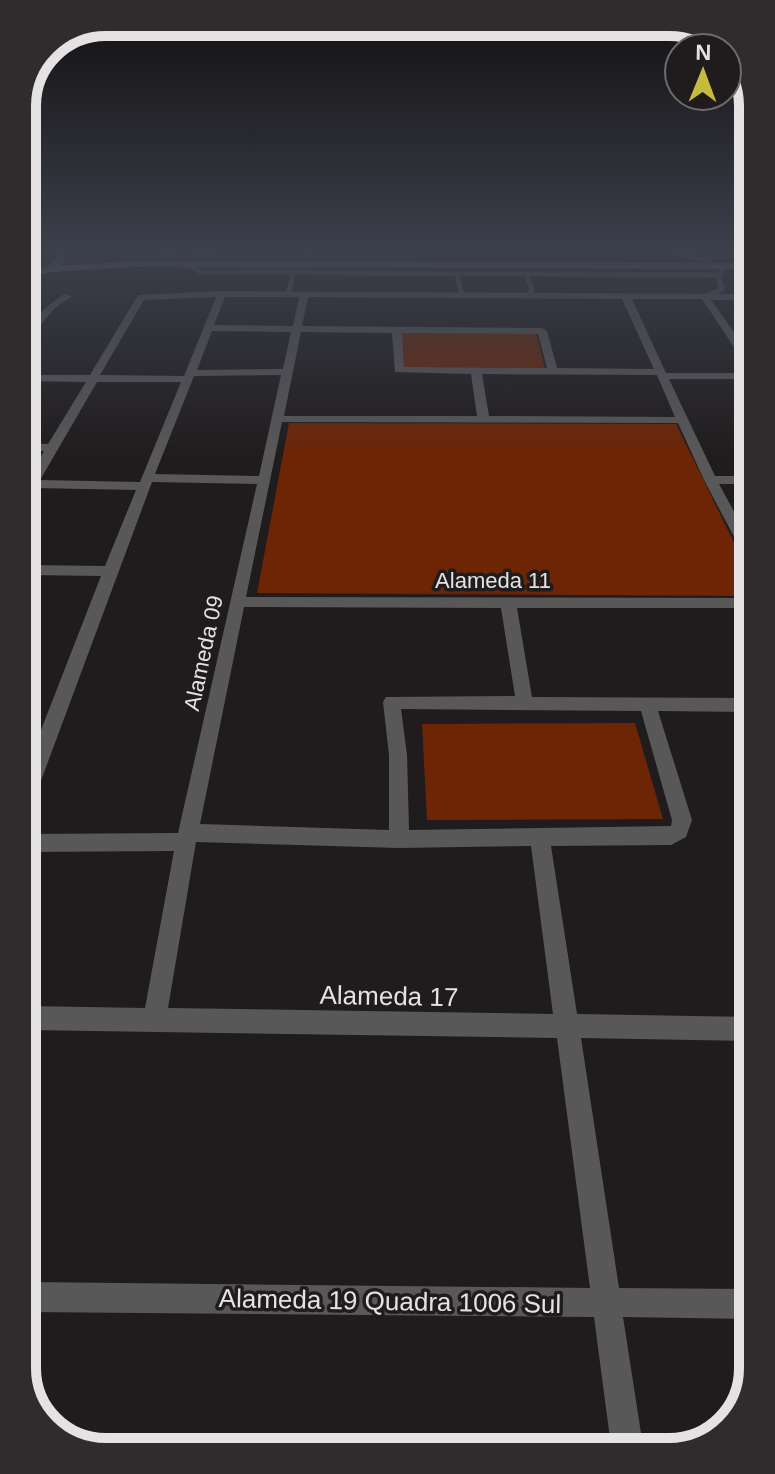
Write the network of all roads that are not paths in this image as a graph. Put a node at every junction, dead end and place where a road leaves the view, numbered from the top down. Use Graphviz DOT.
graph roads {
  1 [pos="127,320"];
  2 [pos="213,320"];
  3 [pos="297,320"];
  4 [pos="636,320"];
  5 [pos="720,320"];
  6 [pos="210,327"];
  7 [pos="297,329"];
  8 [pos="397,330"];
  9 [pos="739,347"];
  10 [pos="476,371"];
  11 [pos="553,371"];
  12 [pos="287,372"];
  13 [pos="661,374"];
  14 [pos="188,376"];
  15 [pos="739,376"];
  16 [pos="93,377"];
  17 [pos="36,378"];
  18 [pos="276,419"];
  19 [pos="683,420"];
  20 [pos="484,421"];
  21 [pos="36,447"];
  22 [pos="53,448"];
  23 [pos="36,477"];
  24 [pos="265,480"];
  25 [pos="710,480"];
  26 [pos="739,480"];
  27 [pos="146,482"];
  28 [pos="36,489"];
  29 [pos="739,534"];
  30 [pos="36,570"];
  31 [pos="110,571"];
  32 [pos="508,601"];
  33 [pos="236,602"];
  34 [pos="739,603"];
  35 [pos="524,702"];
  36 [pos="648,705"];
  37 [pos="739,705"];
  38 [pos="36,745"];
  39 [pos="187,837"];
  40 [pos="540,838"];
  41 [pos="399,839"];
  42 [pos="36,843"];
  43 [pos="36,1018"];
  44 [pos="154,1021"];
  45 [pos="567,1026"];
  46 [pos="739,1029"];
  47 [pos="36,1297"];
  48 [pos="605,1302"];
  49 [pos="739,1304"];
  50 [pos="626,1438"];
  1 -- 16 [label="street"];
  2 -- 6 [label="street"];
  3 -- 7 [label="street, Alameda 09"];
  4 -- 13 [label="street"];
  5 -- 9 [label="street"];
  6 -- 7 [label="street"];
  6 -- 14 [label="street"];
  7 -- 8 [label="street"];
  7 -- 12 [label="street, Alameda 09"];
  8 -- 10 [label="street"];
  8 -- 11 [label="street"];
  10 -- 11 [label="street"];
  10 -- 20 [label="street"];
  11 -- 13 [label="street"];
  12 -- 14 [label="street"];
  12 -- 18 [label="street, Alameda 09"];
  13 -- 15 [label="street"];
  13 -- 19 [label="street"];
  14 -- 16 [label="street"];
  14 -- 27 [label="street"];
  16 -- 17 [label="street"];
  16 -- 22 [label="street"];
  18 -- 20 [label="street"];
  18 -- 24 [label="street, Alameda 09"];
  19 -- 20 [label="street"];
  19 -- 25 [label="street"];
  21 -- 22 [label="street"];
  22 -- 23 [label="street"];
  24 -- 27 [label="street"];
  24 -- 33 [label="street, Alameda 09"];
  25 -- 26 [label="street"];
  25 -- 29 [label="street"];
  27 -- 28 [label="street"];
  27 -- 31 [label="street"];
  30 -- 31 [label="street"];
  31 -- 38 [label="street"];
  32 -- 33 [label="street, Alameda 11"];
  32 -- 34 [label="street, Alameda 11"];
  32 -- 35 [label="street"];
  33 -- 39 [label="street, Alameda 09"];
  35 -- 36 [label="street"];
  35 -- 41 [label="street"];
  36 -- 37 [label="street"];
  36 -- 40 [label="street"];
  39 -- 41 [label="street"];
  39 -- 42 [label="street"];
  39 -- 44 [label="street, Alameda 09"];
  40 -- 41 [label="street"];
  40 -- 45 [label="street"];
  43 -- 44 [label="street, Alameda 17"];
  44 -- 45 [label="street, Alameda 17"];
  45 -- 46 [label="street, Alameda 17"];
  45 -- 48 [label="street"];
  47 -- 48 [label="street, Alameda 19 Quadra 1006 Sul"];
  48 -- 49 [label="street, Alameda 19 Quadra 1006 Sul"];
  48 -- 50 [label="street"];
}
